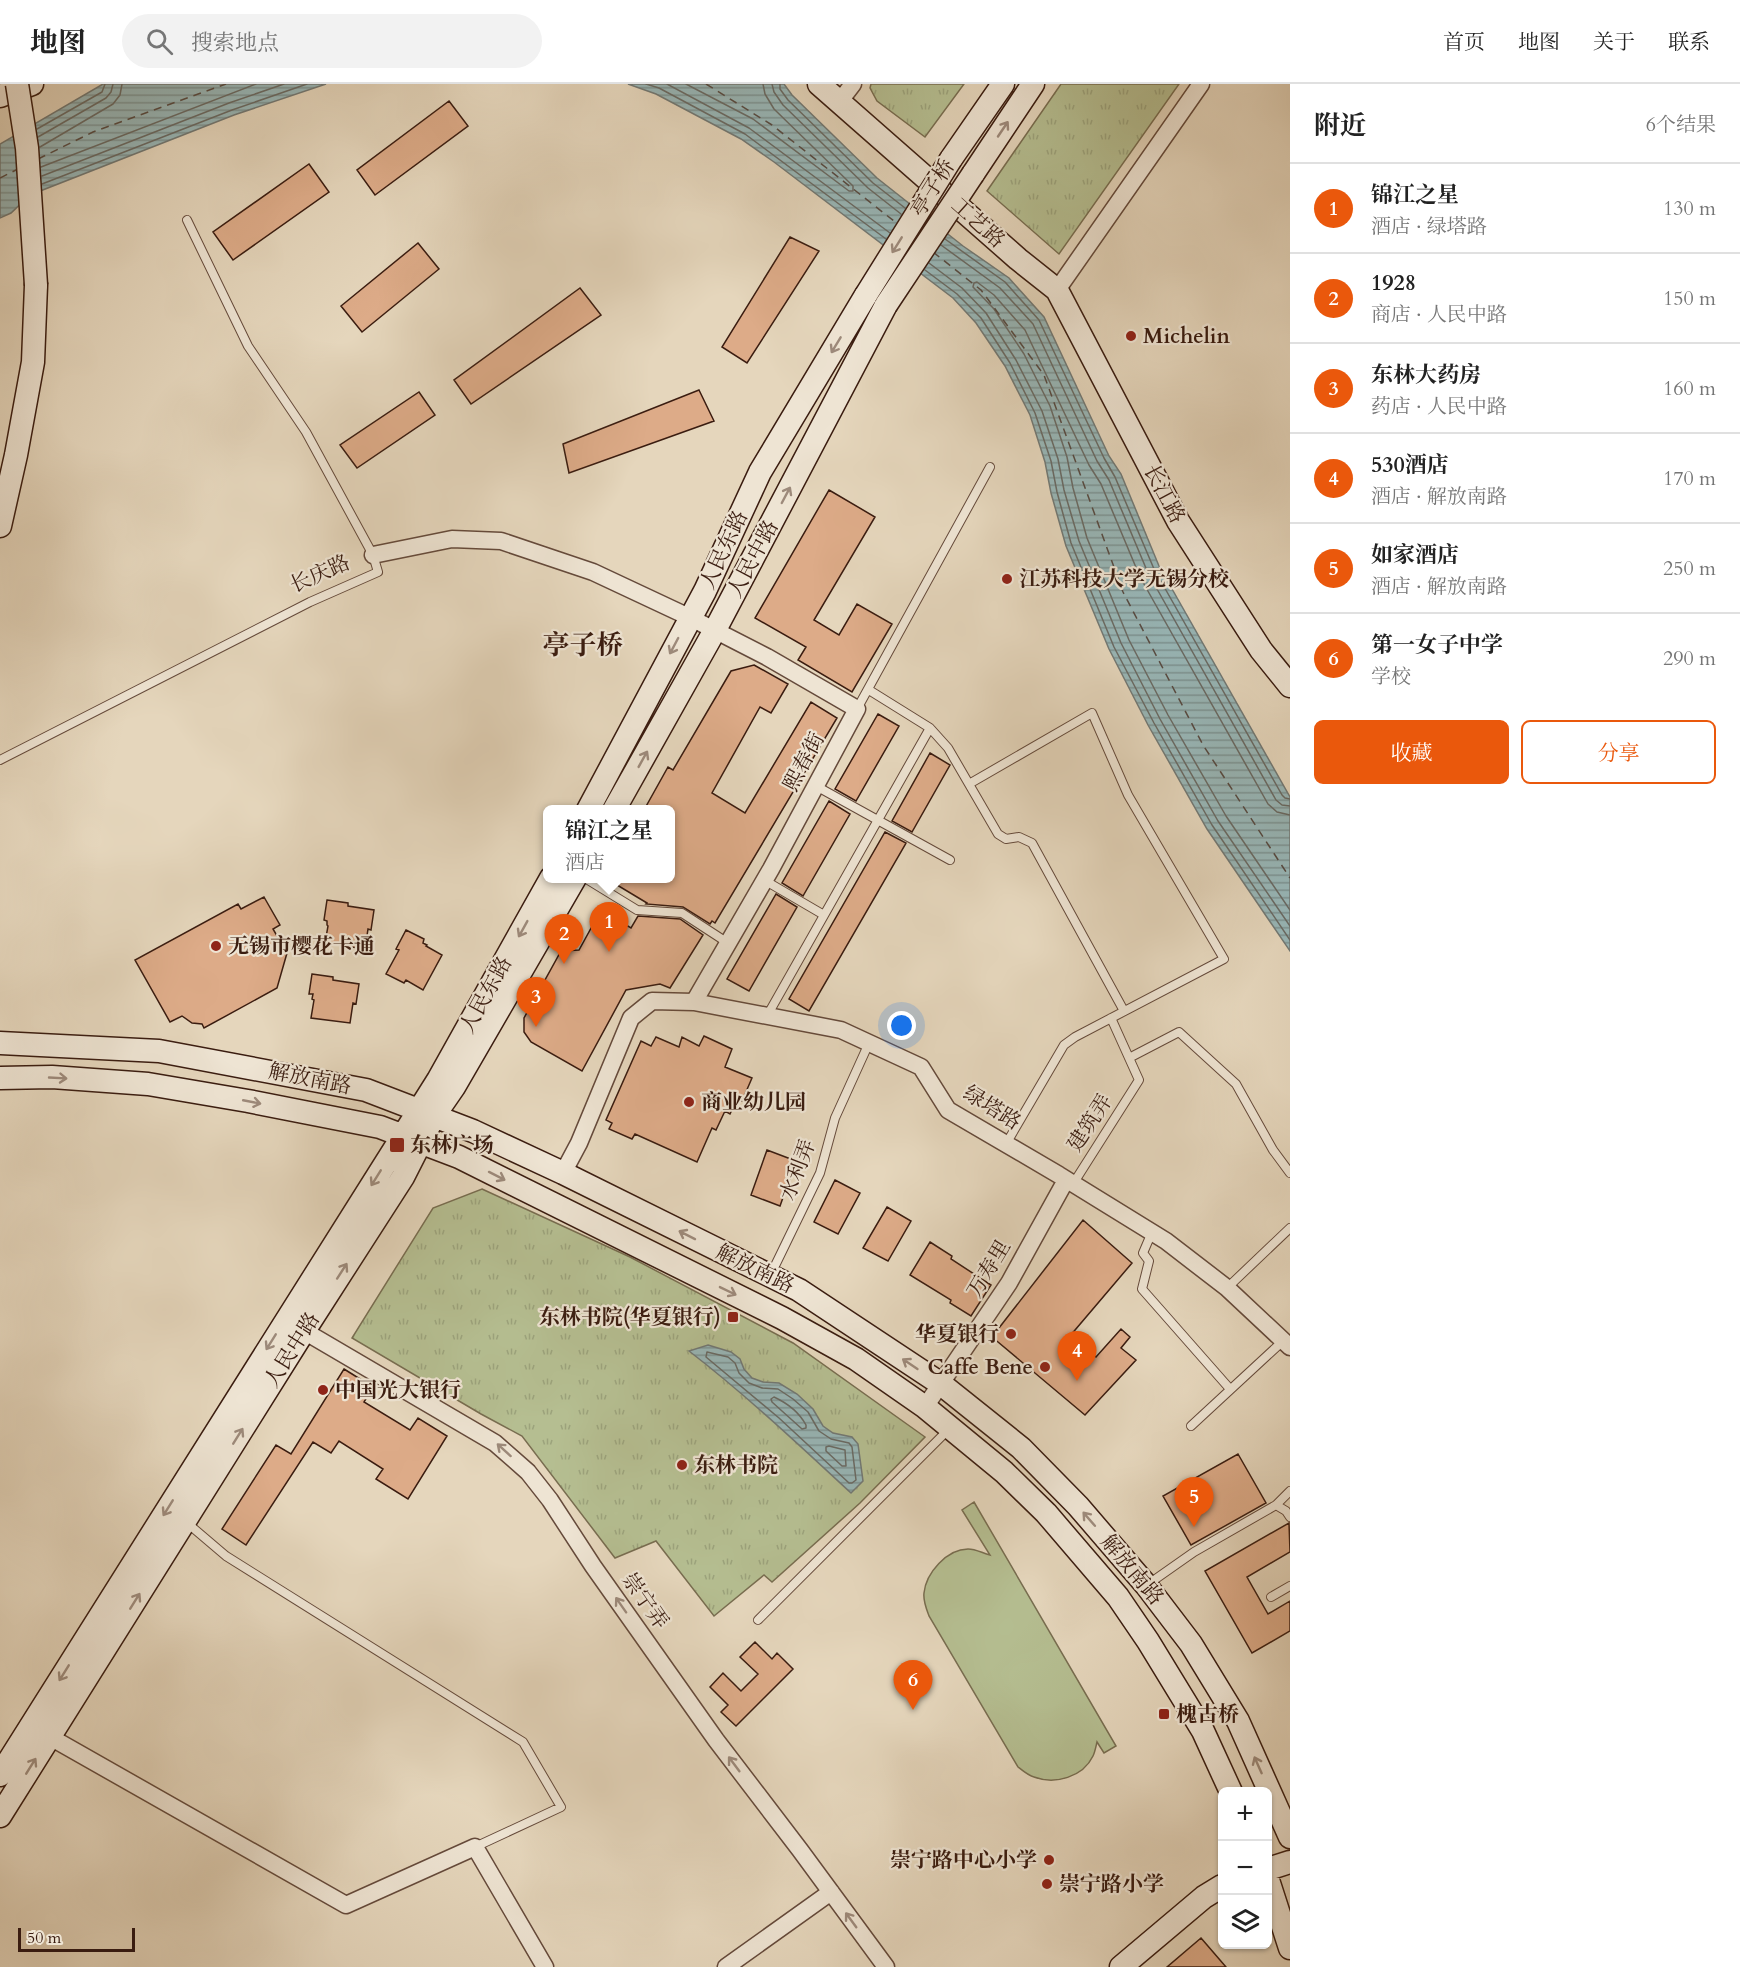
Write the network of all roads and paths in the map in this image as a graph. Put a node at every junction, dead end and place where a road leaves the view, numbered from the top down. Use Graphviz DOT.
graph roads {
  1 [pos="17,84"];
  2 [pos="32,84"];
  3 [pos="819,84"];
  4 [pos="1003,84"];
  5 [pos="1033,84"];
  6 [pos="1201,84"];
  7 [pos="846,92"];
  8 [pos="0,96"];
  9 [pos="187,220"];
  10 [pos="1057,290"];
  11 [pos="876,300"];
  12 [pos="990,467"];
  13 [pos="0,526"];
  14 [pos="373,555"];
  15 [pos="690,617"];
  16 [pos="715,630"];
  17 [pos="1290,686"];
  18 [pos="869,690"];
  19 [pos="857,709"];
  20 [pos="930,728"];
  21 [pos="0,760"];
  22 [pos="969,784"];
  23 [pos="816,786"];
  24 [pos="591,805"];
  25 [pos="617,805"];
  26 [pos="877,821"];
  27 [pos="950,860"];
  28 [pos="764,880"];
  29 [pos="549,883"];
  30 [pos="573,883"];
  31 [pos="592,883"];
  32 [pos="824,915"];
  33 [pos="728,943"];
  34 [pos="694,1002"];
  35 [pos="1124,1011"];
  36 [pos="766,1016"];
  37 [pos="1111,1018"];
  38 [pos="0,1043"];
  39 [pos="869,1043"];
  40 [pos="1129,1058"];
  41 [pos="0,1078"];
  42 [pos="426,1113"];
  43 [pos="411,1139"];
  44 [pos="1006,1144"];
  45 [pos="563,1173"];
  46 [pos="1290,1173"];
  47 [pos="1069,1182"];
  48 [pos="1290,1228"];
  49 [pos="1152,1232"];
  50 [pos="769,1276"];
  51 [pos="1227,1288"];
  52 [pos="304,1331"];
  53 [pos="1286,1344"];
  54 [pos="941,1384"];
  55 [pos="1230,1389"];
  56 [pos="925,1407"];
  57 [pos="1191,1426"];
  58 [pos="950,1428"];
  59 [pos="1290,1491"];
  60 [pos="1276,1504"];
  61 [pos="1290,1517"];
  62 [pos="185,1521"];
  63 [pos="1146,1585"];
  64 [pos="1290,1586"];
  65 [pos="1271,1597"];
  66 [pos="759,1620"];
  67 [pos="50,1737"];
  68 [pos="0,1775"];
  69 [pos="1229,1787"];
  70 [pos="0,1816"];
  71 [pos="1290,1837"];
  72 [pos="475,1847"];
  73 [pos="1290,1862"];
  74 [pos="1272,1868"];
  75 [pos="1218,1888"];
  76 [pos="831,1892"];
  77 [pos="1272,1892"];
  78 [pos="1290,1948"];
  79 [pos="544,1967"];
  80 [pos="726,1967"];
  81 [pos="886,1967"];
  82 [pos="1121,1967"];
  1 -- 13 [label="main road, bridge"];
  2 -- 8 [label="main road"];
  3 -- 7 [label="main road, 工艺路"];
  4 -- 11 [label="main road, 亭子桥, one-way, bridge"];
  11 -- 5 [label="main road, one-way, bridge"];
  6 -- 10 [label="street"];
  7 -- 10 [label="main road, 工艺路"];
  9 -- 14 [label="lane"];
  10 -- 17 [label="main road, 长江路"];
  11 -- 15 [label="main road, 人民东路, one-way"];
  16 -- 11 [label="main road, 人民中路, one-way"];
  12 -- 18 [label="lane"];
  14 -- 15 [label="street, 长庆路"];
  14 -- 21 [label="lane, 长庆路"];
  15 -- 16 [label="street"];
  15 -- 24 [label="main road, 人民东路, one-way"];
  16 -- 19 [label="street"];
  25 -- 16 [label="main road, 人民中路, one-way"];
  18 -- 19 [label="lane"];
  18 -- 20 [label="lane"];
  19 -- 23 [label="street, 熙春街"];
  20 -- 22 [label="lane"];
  20 -- 26 [label="lane"];
  22 -- 35 [label="lane"];
  22 -- 35 [label="lane"];
  23 -- 26 [label="lane"];
  23 -- 28 [label="street, 熙春街"];
  26 -- 27 [label="lane"];
  26 -- 32 [label="lane"];
  28 -- 32 [label="lane"];
  28 -- 33 [label="street, 熙春街"];
  29 -- 42 [label="main road, 人民东路, one-way"];
  30 -- 42 [label="main road, 人民中路"];
  31 -- 33 [label="lane"];
  32 -- 36 [label="lane"];
  33 -- 34 [label="street, 熙春街"];
  34 -- 36 [label="street, 绿塔路"];
  34 -- 45 [label="street, 绿塔路"];
  35 -- 37 [label="lane"];
  36 -- 39 [label="street, 绿塔路"];
  37 -- 40 [label="lane"];
  37 -- 44 [label="lane"];
  38 -- 42 [label="main road, 解放南路"];
  39 -- 44 [label="street, 绿塔路"];
  39 -- 50 [label="lane, 水利弄"];
  40 -- 46 [label="lane"];
  40 -- 47 [label="lane, 建筑弄"];
  41 -- 43 [label="main road, 解放南路, one-way"];
  42 -- 43 [label="main road, 人民中路"];
  42 -- 45 [label="main road, 解放南路"];
  52 -- 43 [label="main road, 人民中路, one-way"];
  43 -- 56 [label="main road, 解放南路, one-way"];
  43 -- 68 [label="main road, 人民中路, one-way"];
  44 -- 47 [label="street, 绿塔路"];
  50 -- 45 [label="main road, 解放南路, one-way"];
  47 -- 49 [label="street, 绿塔路"];
  47 -- 54 [label="street, 万寿里"];
  48 -- 51 [label="lane"];
  49 -- 51 [label="street, 绿塔路"];
  49 -- 55 [label="lane"];
  54 -- 50 [label="main road, 解放南路, one-way"];
  51 -- 53 [label="street, 绿塔路"];
  62 -- 52 [label="main road, 人民中路, one-way"];
  76 -- 52 [label="street, 崇宁弄, one-way"];
  53 -- 55 [label="lane"];
  54 -- 56 [label="street, 万寿里"];
  63 -- 54 [label="main road, 解放南路, one-way"];
  55 -- 57 [label="lane"];
  56 -- 58 [label="main road, 解放南路"];
  58 -- 66 [label="lane"];
  58 -- 69 [label="main road, 解放南路"];
  59 -- 60 [label="lane"];
  60 -- 61 [label="lane"];
  60 -- 63 [label="lane"];
  67 -- 62 [label="main road, 人民中路, one-way"];
  62 -- 72 [label="lane"];
  71 -- 63 [label="main road, 解放南路, one-way"];
  64 -- 65 [label="lane"];
  70 -- 67 [label="main road, 人民中路, one-way"];
  67 -- 72 [label="street"];
  72 -- 79 [label="street"];
  73 -- 74 [label="main road"];
  75 -- 82 [label="main road"];
  76 -- 80 [label="street"];
  81 -- 76 [label="street, 崇宁弄, one-way"];
  77 -- 78 [label="main road"];
}
